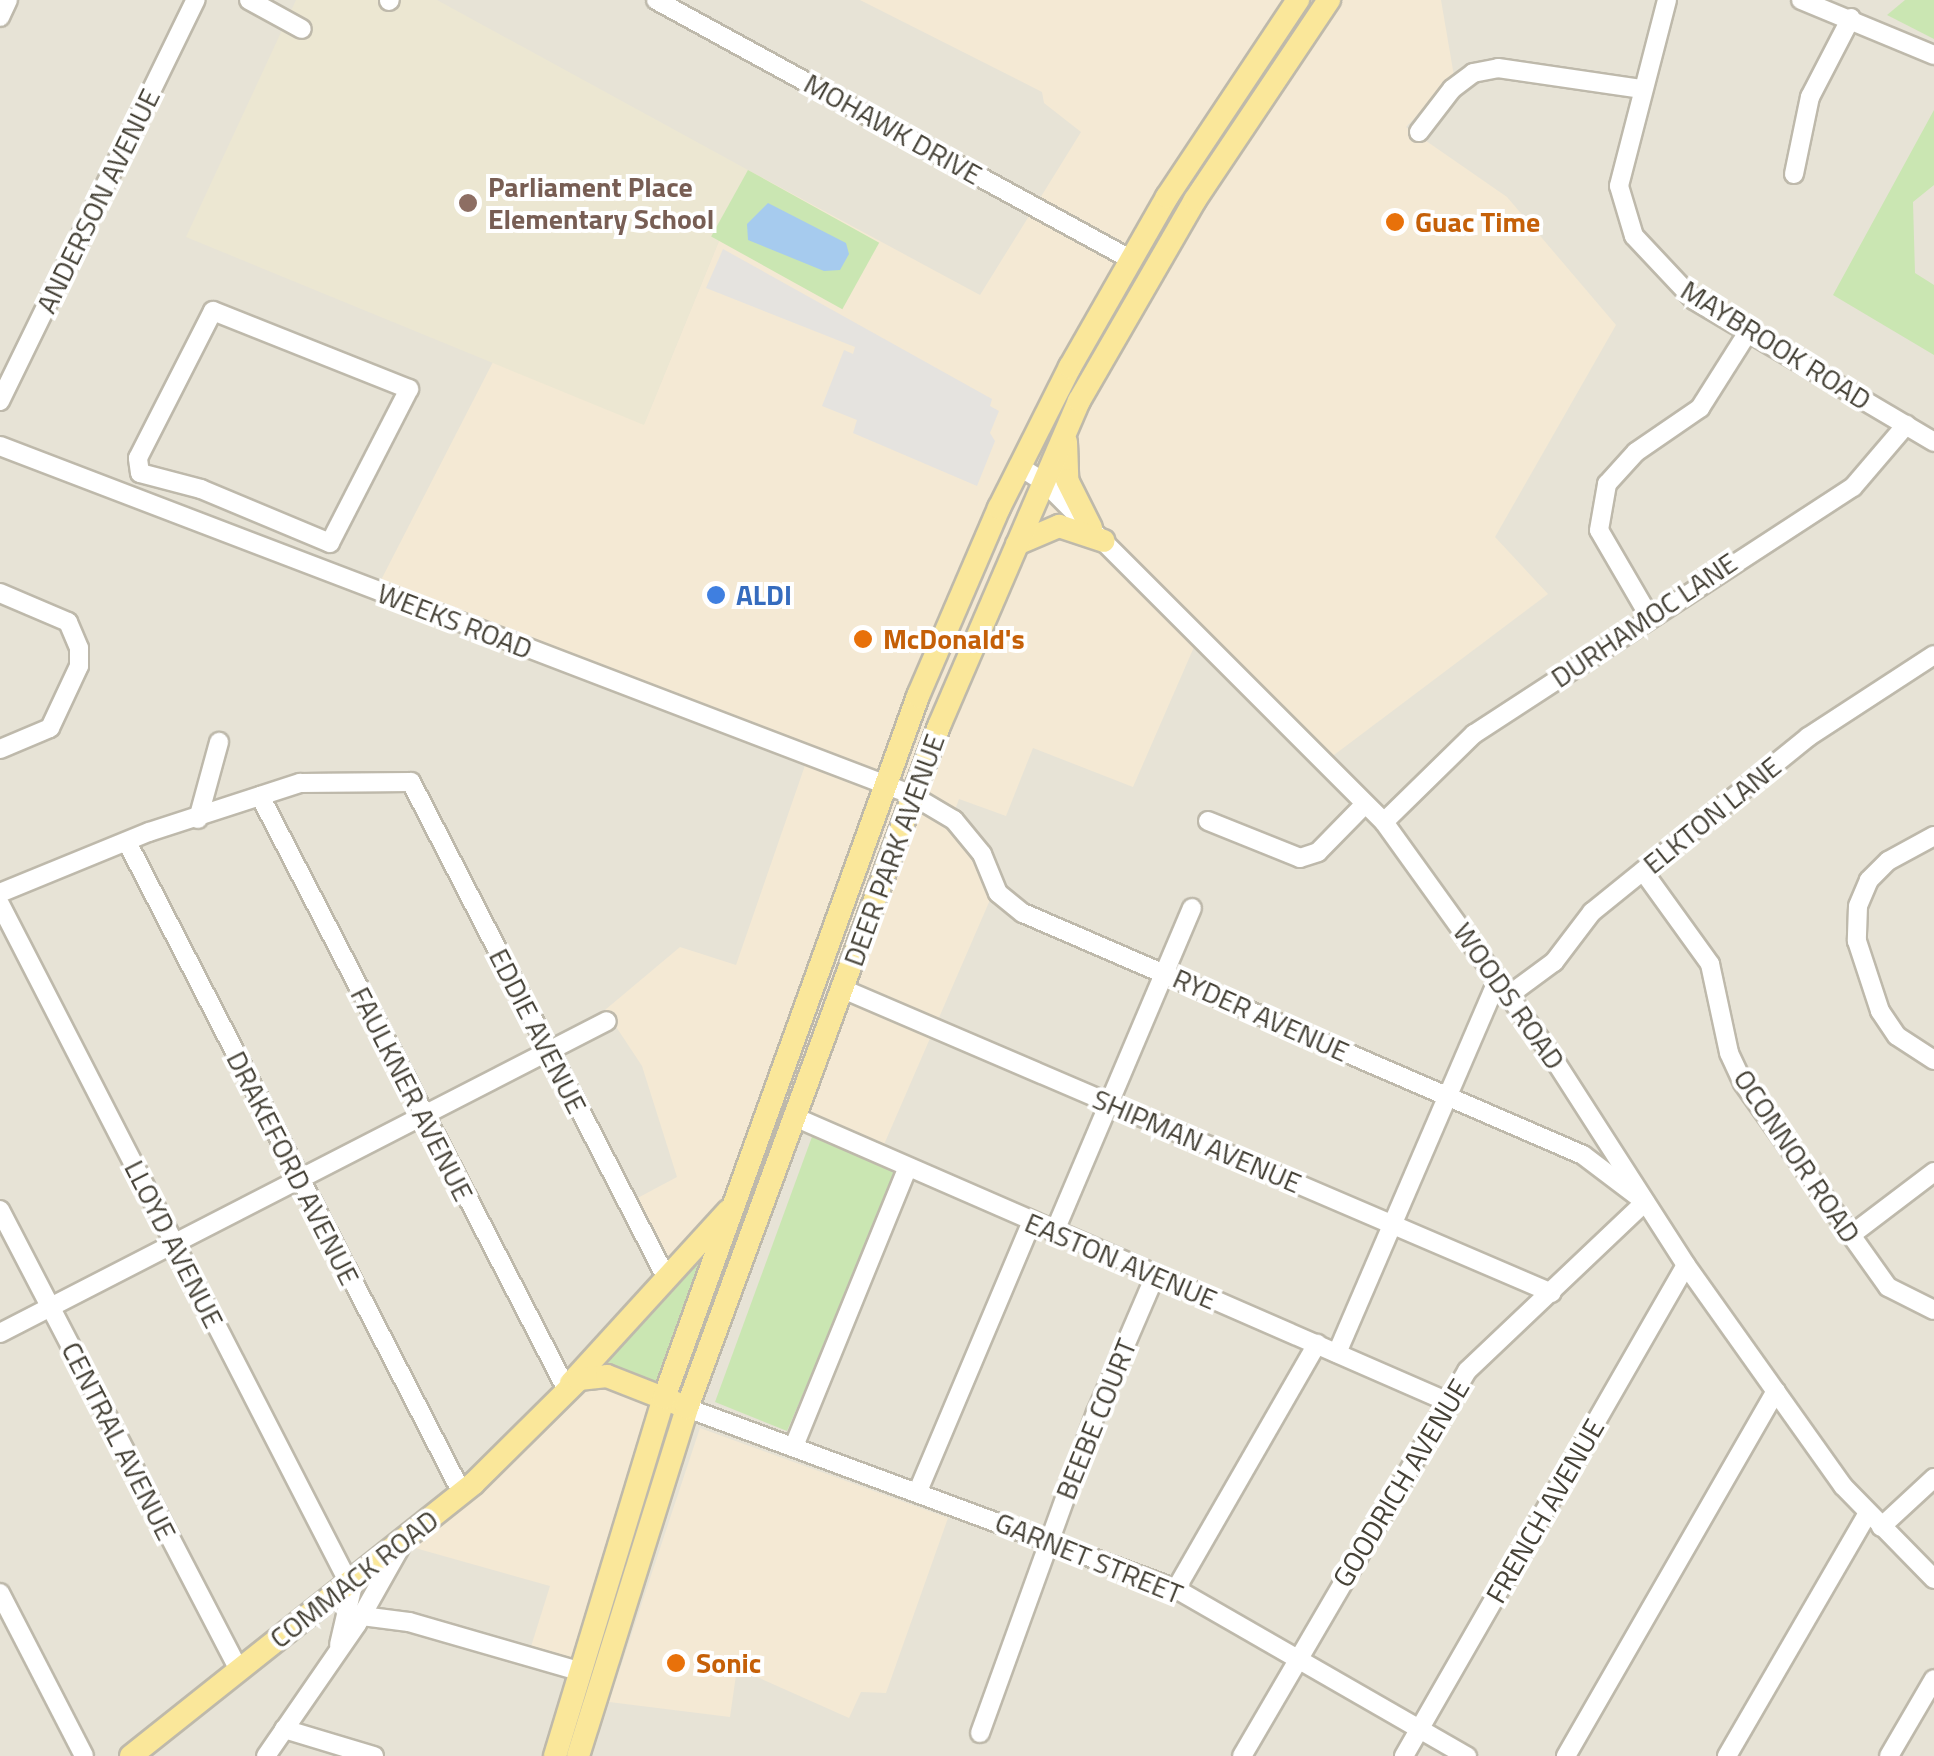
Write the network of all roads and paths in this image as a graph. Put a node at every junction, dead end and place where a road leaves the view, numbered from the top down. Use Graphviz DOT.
graph roads {
  1 [pos="8,0"];
  2 [pos="196,0"];
  3 [pos="249,0"];
  4 [pos="656,0"];
  5 [pos="1298,0"];
  6 [pos="1329,0"];
  7 [pos="1666,0"];
  8 [pos="1801,0"];
  9 [pos="1831,4"];
  10 [pos="0,17"];
  11 [pos="1851,18"];
  12 [pos="302,29"];
  13 [pos="1934,55"];
  14 [pos="1642,89"];
  15 [pos="1419,132"];
  16 [pos="1794,174"];
  17 [pos="1130,259"];
  18 [pos="1748,332"];
  19 [pos="0,401"];
  20 [pos="1906,425"];
  21 [pos="1067,429"];
  22 [pos="1934,442"];
  23 [pos="0,446"];
  24 [pos="1020,467"];
  25 [pos="1044,482"];
  26 [pos="222,497"];
  27 [pos="253,509"];
  28 [pos="210,526"];
  29 [pos="1097,535"];
  30 [pos="240,537"];
  31 [pos="1017,544"];
  32 [pos="0,592"];
  33 [pos="1648,616"];
  34 [pos="1934,655"];
  35 [pos="219,742"];
  36 [pos="0,750"];
  37 [pos="885,785"];
  38 [pos="910,794"];
  39 [pos="260,796"];
  40 [pos="1365,804"];
  41 [pos="198,818"];
  42 [pos="1208,822"];
  43 [pos="1384,822"];
  44 [pos="1934,836"];
  45 [pos="126,842"];
  46 [pos="1643,871"];
  47 [pos="0,893"];
  48 [pos="0,904"];
  49 [pos="1192,908"];
  50 [pos="1165,973"];
  51 [pos="1504,987"];
  52 [pos="843,989"];
  53 [pos="607,1020"];
  54 [pos="548,1050"];
  55 [pos="1934,1060"];
  56 [pos="1447,1096"];
  57 [pos="1110,1103"];
  58 [pos="423,1114"];
  59 [pos="797,1118"];
  60 [pos="907,1169"];
  61 [pos="1934,1172"];
  62 [pos="298,1180"];
  63 [pos="742,1192"];
  64 [pos="1645,1202"];
  65 [pos="0,1210"];
  66 [pos="1031,1223"];
  67 [pos="1393,1225"];
  68 [pos="1054,1233"];
  69 [pos="1851,1235"];
  70 [pos="173,1242"];
  71 [pos="1686,1265"];
  72 [pos="1155,1276"];
  73 [pos="667,1279"];
  74 [pos="1552,1293"];
  75 [pos="50,1307"];
  76 [pos="1934,1310"];
  77 [pos="0,1333"];
  78 [pos="1317,1344"];
  79 [pos="1336,1353"];
  80 [pos="566,1390"];
  81 [pos="1776,1391"];
  82 [pos="664,1398"];
  83 [pos="1446,1401"];
  84 [pos="687,1408"];
  85 [pos="794,1446"];
  86 [pos="1934,1478"];
  87 [pos="918,1492"];
  88 [pos="462,1493"];
  89 [pos="1874,1520"];
  90 [pos="406,1537"];
  91 [pos="1048,1540"];
  92 [pos="1934,1579"];
  93 [pos="349,1583"];
  94 [pos="1176,1589"];
  95 [pos="0,1592"];
  96 [pos="375,1592"];
  97 [pos="362,1616"];
  98 [pos="409,1622"];
  99 [pos="340,1645"];
  100 [pos="1298,1660"];
  101 [pos="240,1670"];
  102 [pos="578,1672"];
  103 [pos="1934,1678"];
  104 [pos="284,1728"];
  105 [pos="1420,1730"];
  106 [pos="980,1733"];
  107 [pos="84,1756"];
  108 [pos="131,1756"];
  109 [pos="266,1756"];
  110 [pos="374,1756"];
  111 [pos="555,1756"];
  112 [pos="578,1756"];
  113 [pos="1242,1756"];
  114 [pos="1404,1756"];
  115 [pos="1467,1756"];
  116 [pos="1566,1756"];
  117 [pos="1728,1756"];
  118 [pos="1890,1756"];
  1 -- 10 [label="street"];
  2 -- 19 [label="street, ANDERSON AVENUE"];
  3 -- 12 [label="street"];
  4 -- 17 [label="street, MOHAWK DRIVE"];
  5 -- 17 [label="main road, DEER PARK AVENUE"];
  6 -- 21 [label="main road, DEER PARK AVENUE"];
  7 -- 14 [label="street, MAYBROOK ROAD"];
  8 -- 9 [label="street"];
  9 -- 11 [label="street"];
  11 -- 13 [label="street"];
  11 -- 16 [label="street"];
  14 -- 15 [label="street"];
  14 -- 18 [label="street, MAYBROOK ROAD"];
  17 -- 24 [label="main road, DEER PARK AVENUE"];
  18 -- 20 [label="street, MAYBROOK ROAD"];
  18 -- 33 [label="street"];
  20 -- 22 [label="street, MAYBROOK ROAD"];
  20 -- 33 [label="street, DURHAMOC LANE"];
  21 -- 25 [label="main road, DEER PARK AVENUE"];
  21 -- 29 [label="main road"];
  23 -- 28 [label="street, WEEKS ROAD"];
  24 -- 25 [label="street, WOODS ROAD"];
  24 -- 37 [label="main road, DEER PARK AVENUE"];
  25 -- 29 [label="street, WOODS ROAD"];
  25 -- 31 [label="main road, DEER PARK AVENUE"];
  26 -- 27 [label="street"];
  26 -- 27 [label="street"];
  26 -- 28 [label="street"];
  27 -- 30 [label="street"];
  28 -- 30 [label="street, WEEKS ROAD"];
  29 -- 31 [label="main road"];
  29 -- 40 [label="street, WOODS ROAD"];
  30 -- 37 [label="street, WEEKS ROAD"];
  31 -- 38 [label="main road, DEER PARK AVENUE"];
  32 -- 36 [label="street"];
  33 -- 43 [label="street, DURHAMOC LANE"];
  34 -- 46 [label="street, ELKTON LANE"];
  35 -- 41 [label="street"];
  37 -- 38 [label="street, WEEKS ROAD"];
  37 -- 63 [label="main road, DEER PARK AVENUE"];
  38 -- 50 [label="street, RYDER AVENUE"];
  38 -- 52 [label="main road, DEER PARK AVENUE"];
  39 -- 41 [label="street"];
  39 -- 54 [label="street, EDDIE AVENUE"];
  39 -- 58 [label="street, FAULKNER AVENUE"];
  40 -- 42 [label="street"];
  40 -- 43 [label="street, WOODS ROAD"];
  41 -- 45 [label="street"];
  43 -- 51 [label="street, WOODS ROAD"];
  44 -- 55 [label="street"];
  45 -- 47 [label="street"];
  45 -- 62 [label="street, DRAKEFORD AVENUE"];
  46 -- 51 [label="street, ELKTON LANE"];
  46 -- 69 [label="street, OCONNOR ROAD"];
  48 -- 70 [label="street, LLOYD AVENUE"];
  49 -- 50 [label="street"];
  50 -- 56 [label="street, RYDER AVENUE"];
  50 -- 57 [label="street"];
  51 -- 56 [label="street"];
  51 -- 64 [label="street, WOODS ROAD"];
  52 -- 57 [label="street, SHIPMAN AVENUE"];
  52 -- 59 [label="main road, DEER PARK AVENUE"];
  53 -- 54 [label="street"];
  54 -- 58 [label="street"];
  54 -- 73 [label="street, EDDIE AVENUE"];
  56 -- 64 [label="street, RYDER AVENUE"];
  56 -- 67 [label="street"];
  57 -- 67 [label="street, SHIPMAN AVENUE"];
  57 -- 68 [label="street"];
  58 -- 62 [label="street"];
  58 -- 80 [label="street, FAULKNER AVENUE"];
  59 -- 60 [label="street, EASTON AVENUE"];
  59 -- 84 [label="main road, DEER PARK AVENUE"];
  60 -- 66 [label="street, EASTON AVENUE"];
  60 -- 85 [label="street"];
  61 -- 69 [label="street"];
  62 -- 70 [label="street"];
  62 -- 88 [label="street, DRAKEFORD AVENUE"];
  63 -- 73 [label="main road, COMMACK ROAD"];
  63 -- 82 [label="main road, DEER PARK AVENUE"];
  64 -- 71 [label="street, WOODS ROAD"];
  64 -- 74 [label="street, GOODRICH AVENUE"];
  65 -- 75 [label="street, CENTRAL AVENUE"];
  66 -- 68 [label="street, EASTON AVENUE"];
  66 -- 87 [label="street"];
  67 -- 74 [label="street, SHIPMAN AVENUE"];
  67 -- 79 [label="street"];
  68 -- 72 [label="street, EASTON AVENUE"];
  69 -- 76 [label="street, OCONNOR ROAD"];
  70 -- 75 [label="street"];
  70 -- 93 [label="street, LLOYD AVENUE"];
  71 -- 81 [label="street, WOODS ROAD"];
  71 -- 105 [label="street, FRENCH AVENUE"];
  72 -- 78 [label="street, EASTON AVENUE"];
  72 -- 91 [label="street, BEEBE COURT"];
  73 -- 80 [label="main road, COMMACK ROAD"];
  74 -- 83 [label="street, GOODRICH AVENUE"];
  75 -- 77 [label="street"];
  75 -- 101 [label="street, CENTRAL AVENUE"];
  78 -- 79 [label="street, EASTON AVENUE"];
  78 -- 94 [label="street"];
  79 -- 83 [label="street, EASTON AVENUE"];
  80 -- 82 [label="main road"];
  80 -- 88 [label="main road, COMMACK ROAD"];
  81 -- 89 [label="street, WOODS ROAD"];
  81 -- 116 [label="street"];
  82 -- 84 [label="main road"];
  82 -- 102 [label="main road, DEER PARK AVENUE"];
  83 -- 100 [label="street, GOODRICH AVENUE"];
  84 -- 85 [label="street, GARNET STREET"];
  84 -- 112 [label="main road, DEER PARK AVENUE"];
  85 -- 87 [label="street, GARNET STREET"];
  86 -- 89 [label="street"];
  87 -- 91 [label="street, GARNET STREET"];
  88 -- 90 [label="main road, COMMACK ROAD"];
  89 -- 92 [label="street, WOODS ROAD"];
  89 -- 117 [label="street"];
  90 -- 93 [label="main road, COMMACK ROAD"];
  90 -- 96 [label="street"];
  91 -- 94 [label="street, GARNET STREET"];
  91 -- 106 [label="street, BEEBE COURT"];
  93 -- 99 [label="street"];
  93 -- 101 [label="main road, COMMACK ROAD"];
  94 -- 100 [label="street, GARNET STREET"];
  95 -- 107 [label="street"];
  96 -- 97 [label="street"];
  96 -- 98 [label="street"];
  97 -- 98 [label="street"];
  97 -- 99 [label="street"];
  98 -- 102 [label="street"];
  99 -- 104 [label="street"];
  100 -- 105 [label="street, GARNET STREET"];
  100 -- 113 [label="street, GOODRICH AVENUE"];
  101 -- 108 [label="main road, COMMACK ROAD"];
  102 -- 111 [label="main road, DEER PARK AVENUE"];
  103 -- 118 [label="street"];
  104 -- 109 [label="street"];
  104 -- 110 [label="street"];
  105 -- 114 [label="street, FRENCH AVENUE"];
  105 -- 115 [label="street, GARNET STREET"];
}
